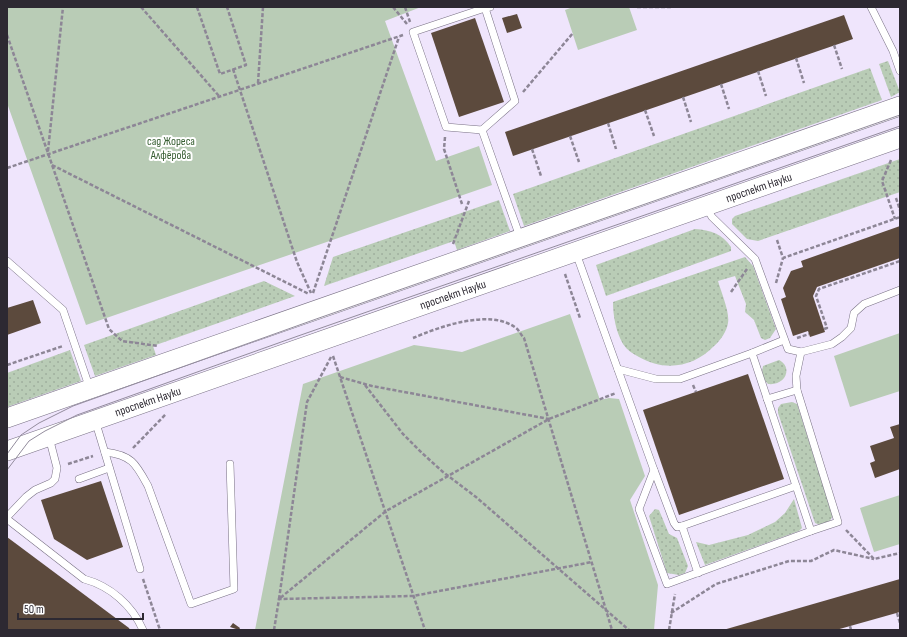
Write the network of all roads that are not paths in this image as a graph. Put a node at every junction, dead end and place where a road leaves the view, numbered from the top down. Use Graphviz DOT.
graph roads {
  1 [pos="871,7"];
  2 [pos="487,8"];
  3 [pos="900,71"];
  4 [pos="900,106"];
  5 [pos="482,130"];
  6 [pos="900,138"];
  7 [pos="705,206"];
  8 [pos="521,239"];
  9 [pos="576,252"];
  10 [pos="7,261"];
  11 [pos="900,290"];
  12 [pos="784,340"];
  13 [pos="801,352"];
  14 [pos="752,353"];
  15 [pos="618,368"];
  16 [pos="90,389"];
  17 [pos="797,390"];
  18 [pos="768,399"];
  19 [pos="7,418"];
  20 [pos="95,420"];
  21 [pos="49,436"];
  22 [pos="7,451"];
  23 [pos="105,452"];
  24 [pos="230,464"];
  25 [pos="109,468"];
  26 [pos="654,470"];
  27 [pos="79,479"];
  28 [pos="796,486"];
  29 [pos="7,518"];
  30 [pos="682,526"];
  31 [pos="811,531"];
  32 [pos="140,569"];
  33 [pos="698,573"];
  34 [pos="143,630"];
  1 -- 3 [label="lane"];
  2 -- 5 [label="lane"];
  2 -- 5 [label="lane"];
  4 -- 8 [label="main road"];
  5 -- 8 [label="lane"];
  6 -- 7 [label="main road, проспект Науки"];
  7 -- 9 [label="main road, проспект Науки"];
  7 -- 12 [label="lane"];
  8 -- 16 [label="main road"];
  9 -- 15 [label="lane"];
  9 -- 20 [label="main road, проспект Науки"];
  10 -- 16 [label="lane"];
  11 -- 13 [label="lane"];
  12 -- 13 [label="lane"];
  12 -- 14 [label="lane"];
  13 -- 17 [label="lane"];
  14 -- 15 [label="lane"];
  14 -- 18 [label="lane"];
  15 -- 26 [label="lane"];
  16 -- 19 [label="main road"];
  17 -- 18 [label="lane"];
  17 -- 31 [label="lane"];
  18 -- 28 [label="lane"];
  20 -- 21 [label="main road, проспект Науки"];
  20 -- 23 [label="lane"];
  21 -- 22 [label="main road, проспект Науки"];
  21 -- 29 [label="lane"];
  23 -- 24 [label="lane"];
  23 -- 25 [label="lane"];
  25 -- 27 [label="lane"];
  25 -- 32 [label="lane"];
  26 -- 30 [label="lane"];
  26 -- 33 [label="lane"];
  28 -- 30 [label="lane"];
  28 -- 31 [label="lane"];
  29 -- 34 [label="lane"];
  30 -- 33 [label="lane"];
  31 -- 33 [label="lane"];
}
